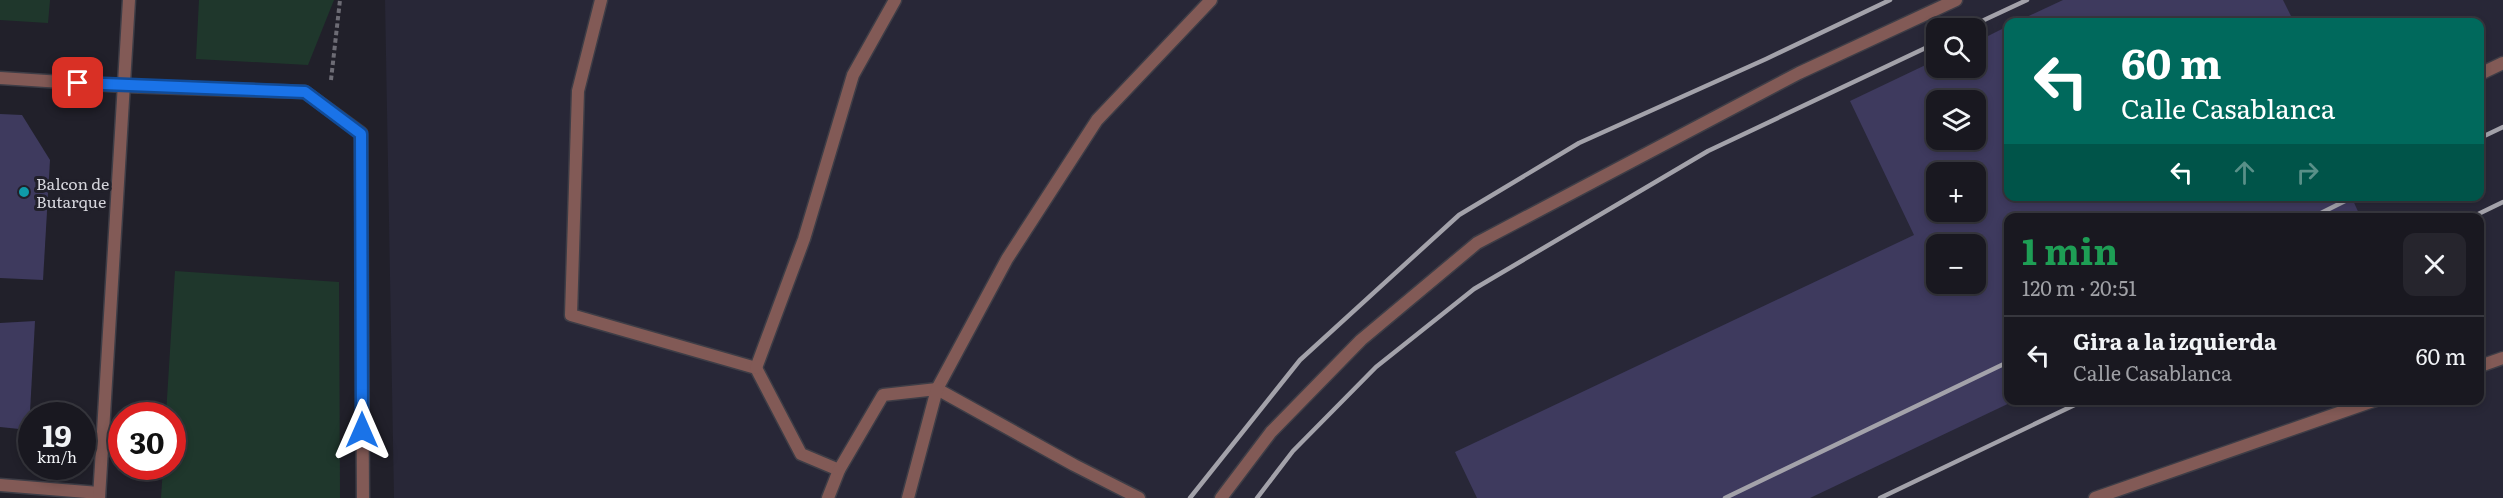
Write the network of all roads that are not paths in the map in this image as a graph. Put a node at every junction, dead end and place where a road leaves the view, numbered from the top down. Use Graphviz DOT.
graph roads {
  1 [pos="129,0"];
  2 [pos="601,0"];
  3 [pos="895,0"];
  4 [pos="1211,0"];
  5 [pos="1956,0"];
  6 [pos="2503,63"];
  7 [pos="2484,72"];
  8 [pos="0,78"];
  9 [pos="124,86"];
  10 [pos="2503,358"];
  11 [pos="2484,365"];
  12 [pos="756,368"];
  13 [pos="937,389"];
  14 [pos="2362,405"];
  15 [pos="838,470"];
  16 [pos="0,485"];
  17 [pos="99,495"];
  18 [pos="363,498"];
  19 [pos="828,498"];
  20 [pos="908,498"];
  21 [pos="1139,498"];
  22 [pos="1221,498"];
  23 [pos="2095,498"];
  1 -- 9 [label="street"];
  2 -- 12 [label="street"];
  3 -- 12 [label="street"];
  4 -- 13 [label="street"];
  5 -- 22 [label="street"];
  6 -- 7 [label="street"];
  8 -- 9 [label="street"];
  9 -- 17 [label="street"];
  9 -- 18 [label="street"];
  10 -- 11 [label="street"];
  12 -- 15 [label="street"];
  13 -- 15 [label="street"];
  13 -- 20 [label="street"];
  13 -- 21 [label="street"];
  14 -- 23 [label="street"];
  15 -- 19 [label="street"];
  16 -- 17 [label="street"];
}
